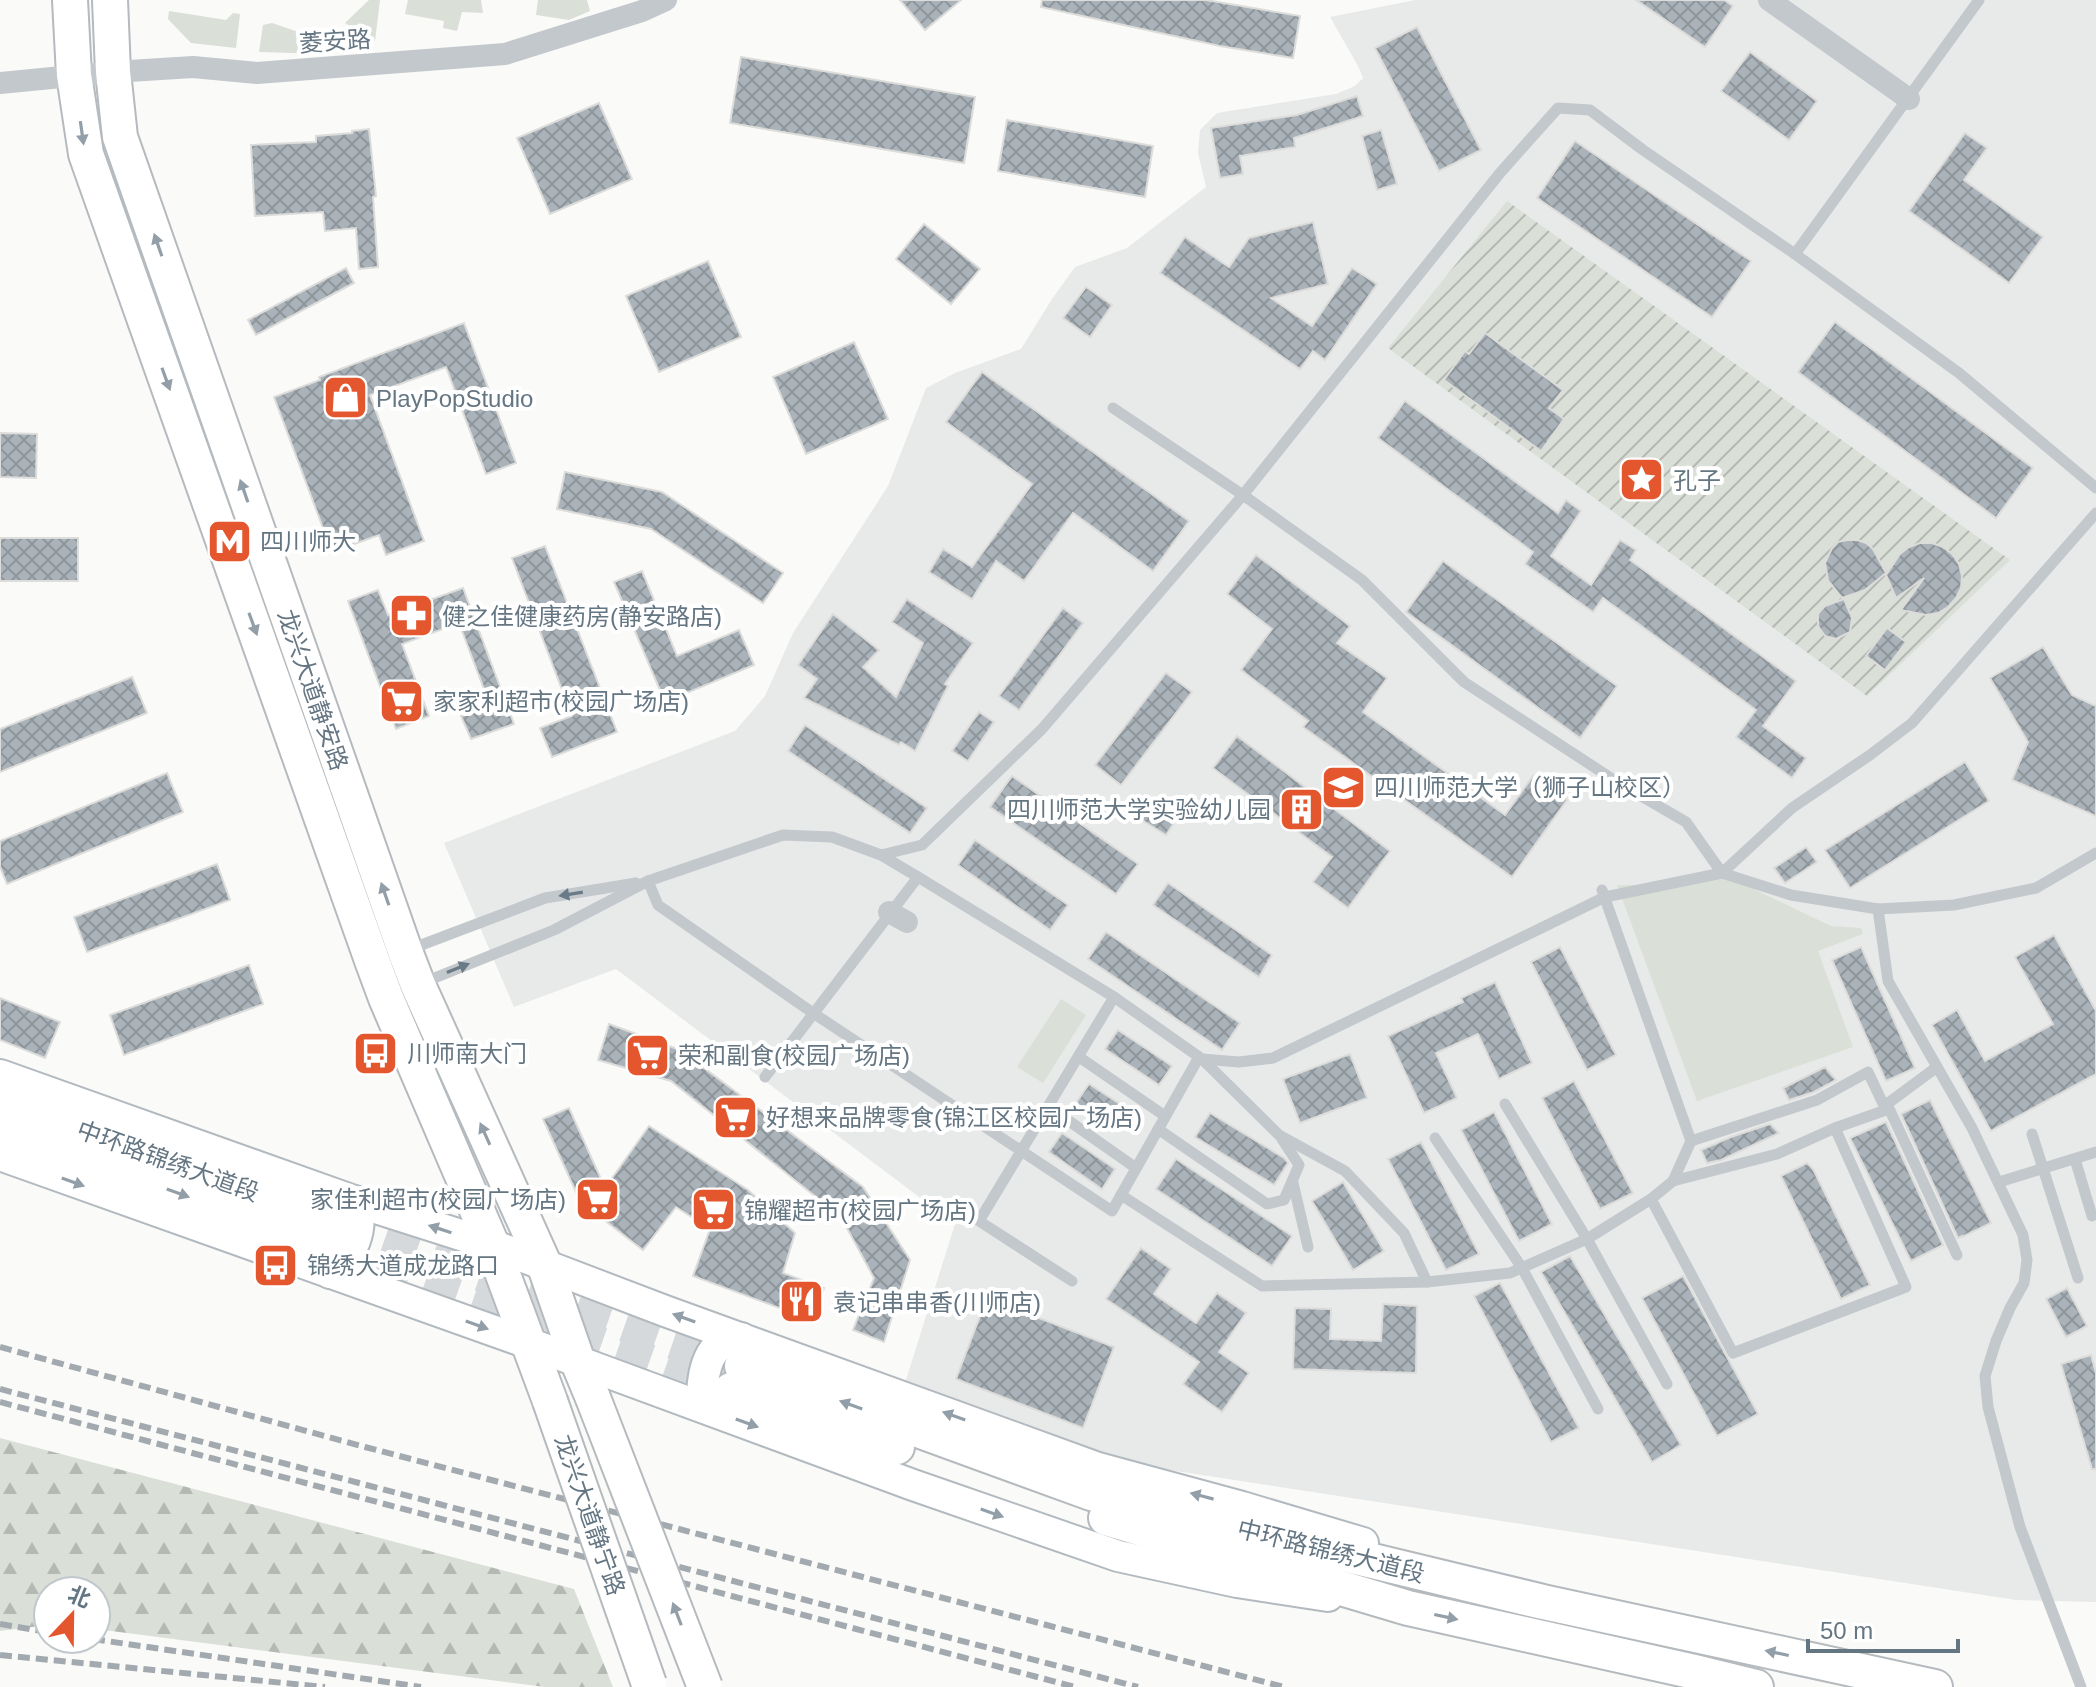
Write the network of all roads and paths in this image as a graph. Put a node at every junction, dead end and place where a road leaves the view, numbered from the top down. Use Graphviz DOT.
graph roads {
  1 [pos="70,0"];
  2 [pos="110,0"];
  3 [pos="666,0"];
  4 [pos="1769,0"];
  5 [pos="1979,0"];
  6 [pos="113,72"];
  7 [pos="74,75"];
  8 [pos="0,83"];
  9 [pos="1909,99"];
  10 [pos="1795,254"];
  11 [pos="1113,408"];
  12 [pos="2096,488"];
  13 [pos="1243,495"];
  14 [pos="2096,513"];
  15 [pos="2096,853"];
  16 [pos="881,855"];
  17 [pos="1722,873"];
  18 [pos="918,877"];
  19 [pos="648,881"];
  20 [pos="1603,893"];
  21 [pos="1878,909"];
  22 [pos="389,957"];
  23 [pos="402,991"];
  24 [pos="1114,997"];
  25 [pos="813,1013"];
  26 [pos="1079,1057"];
  27 [pos="1200,1058"];
  28 [pos="1937,1067"];
  29 [pos="0,1075"];
  30 [pos="765,1077"];
  31 [pos="0,1099"];
  32 [pos="1505,1104"];
  33 [pos="1049,1107"];
  34 [pos="1886,1107"];
  35 [pos="1165,1116"];
  36 [pos="0,1128"];
  37 [pos="1835,1128"];
  38 [pos="1158,1129"];
  39 [pos="2032,1134"];
  40 [pos="1279,1135"];
  41 [pos="1435,1138"];
  42 [pos="1691,1141"];
  43 [pos="1021,1152"];
  44 [pos="2096,1152"];
  45 [pos="0,1155"];
  46 [pos="2075,1159"];
  47 [pos="1136,1168"];
  48 [pos="2042,1169"];
  49 [pos="1673,1181"];
  50 [pos="1999,1182"];
  51 [pos="1293,1183"];
  52 [pos="1121,1195"];
  53 [pos="1651,1199"];
  54 [pos="1267,1204"];
  55 [pos="1300,1213"];
  56 [pos="2092,1216"];
  57 [pos="337,1237"];
  58 [pos="1587,1239"];
  59 [pos="492,1245"];
  60 [pos="1308,1247"];
  61 [pos="1957,1255"];
  62 [pos="544,1264"];
  63 [pos="1522,1268"];
  64 [pos="2078,1278"];
  65 [pos="1072,1281"];
  66 [pos="1427,1282"];
  67 [pos="528,1343"];
  68 [pos="578,1362"];
  69 [pos="730,1375"];
  70 [pos="1667,1384"];
  71 [pos="1598,1409"];
  72 [pos="650,1686"];
  73 [pos="705,1687"];
  74 [pos="1756,1687"];
  75 [pos="1935,1687"];
  76 [pos="2081,1687"];
  1 -- 7 [label="main road, 龙兴大道静安路"];
  2 -- 6 [label="main road, 龙兴大道静安路"];
  3 -- 6 [label="street, 菱安路"];
  4 -- 9 [label="street"];
  5 -- 9 [label="lane"];
  6 -- 7 [label="street, 菱安路"];
  22 -- 6 [label="main road, 龙兴大道静安路, one-way"];
  7 -- 8 [label="street, 菱安路"];
  7 -- 22 [label="main road, 龙兴大道静安路, one-way"];
  9 -- 10 [label="lane"];
  10 -- 12 [label="lane"];
  10 -- 13 [label="lane"];
  11 -- 13 [label="lane"];
  13 -- 16 [label="lane"];
  13 -- 17 [label="lane"];
  14 -- 17 [label="lane"];
  15 -- 21 [label="lane"];
  16 -- 18 [label="lane"];
  16 -- 19 [label="lane"];
  17 -- 20 [label="lane"];
  17 -- 21 [label="lane"];
  18 -- 24 [label="lane"];
  18 -- 25 [label="lane"];
  19 -- 22 [label="lane, one-way"];
  23 -- 19 [label="lane, one-way"];
  19 -- 25 [label="lane"];
  20 -- 27 [label="lane"];
  20 -- 42 [label="lane"];
  21 -- 28 [label="lane"];
  22 -- 23 [label="main road, 龙兴大道静安路"];
  23 -- 59 [label="main road, 龙兴大道静安路"];
  62 -- 23 [label="main road, 龙兴大道静安路, one-way"];
  24 -- 26 [label="lane"];
  24 -- 27 [label="lane"];
  25 -- 30 [label="lane"];
  25 -- 43 [label="lane"];
  26 -- 33 [label="lane"];
  26 -- 35 [label="lane"];
  27 -- 35 [label="lane"];
  27 -- 40 [label="lane"];
  28 -- 34 [label="lane"];
  28 -- 50 [label="lane"];
  29 -- 57 [label="main road"];
  31 -- 57 [label="main road, 中环路锦绣大道段"];
  32 -- 58 [label="lane"];
  33 -- 43 [label="lane"];
  33 -- 47 [label="lane"];
  34 -- 37 [label="lane"];
  34 -- 42 [label="lane"];
  34 -- 61 [label="lane"];
  35 -- 38 [label="lane"];
  36 -- 57 [label="main road, 中环路锦绣大道段, one-way"];
  37 -- 49 [label="lane"];
  37 -- 53 [label="lane"];
  38 -- 47 [label="lane"];
  38 -- 54 [label="lane"];
  39 -- 48 [label="lane"];
  40 -- 51 [label="lane"];
  40 -- 66 [label="lane"];
  41 -- 63 [label="lane"];
  42 -- 49 [label="lane"];
  43 -- 52 [label="lane"];
  43 -- 65 [label="lane"];
  44 -- 46 [label="lane"];
  45 -- 57 [label="main road, one-way"];
  46 -- 48 [label="lane"];
  46 -- 56 [label="lane"];
  47 -- 52 [label="lane"];
  48 -- 50 [label="lane"];
  48 -- 64 [label="lane"];
  49 -- 53 [label="lane"];
  50 -- 76 [label="lane"];
  51 -- 54 [label="lane"];
  51 -- 55 [label="lane"];
  52 -- 66 [label="lane"];
  53 -- 58 [label="lane"];
  54 -- 55 [label="lane"];
  55 -- 60 [label="lane"];
  59 -- 57 [label="main road, one-way"];
  57 -- 67 [label="main road, one-way"];
  58 -- 63 [label="lane"];
  58 -- 70 [label="lane"];
  59 -- 62 [label="main road"];
  59 -- 67 [label="main road, 龙兴大道静安路"];
  62 -- 68 [label="main road, 龙兴大道静安路"];
  69 -- 62 [label="main road, one-way"];
  63 -- 66 [label="lane"];
  63 -- 71 [label="lane"];
  67 -- 68 [label="main road"];
  67 -- 72 [label="main road, 龙兴大道静宁路, bridge"];
  68 -- 69 [label="main road"];
  73 -- 68 [label="main road, 龙兴大道静宁路, one-way, bridge"];
  69 -- 74 [label="main road, 中环路锦绣大道段, one-way"];
  75 -- 69 [label="main road, 中环路锦绣大道段, one-way"];
}
